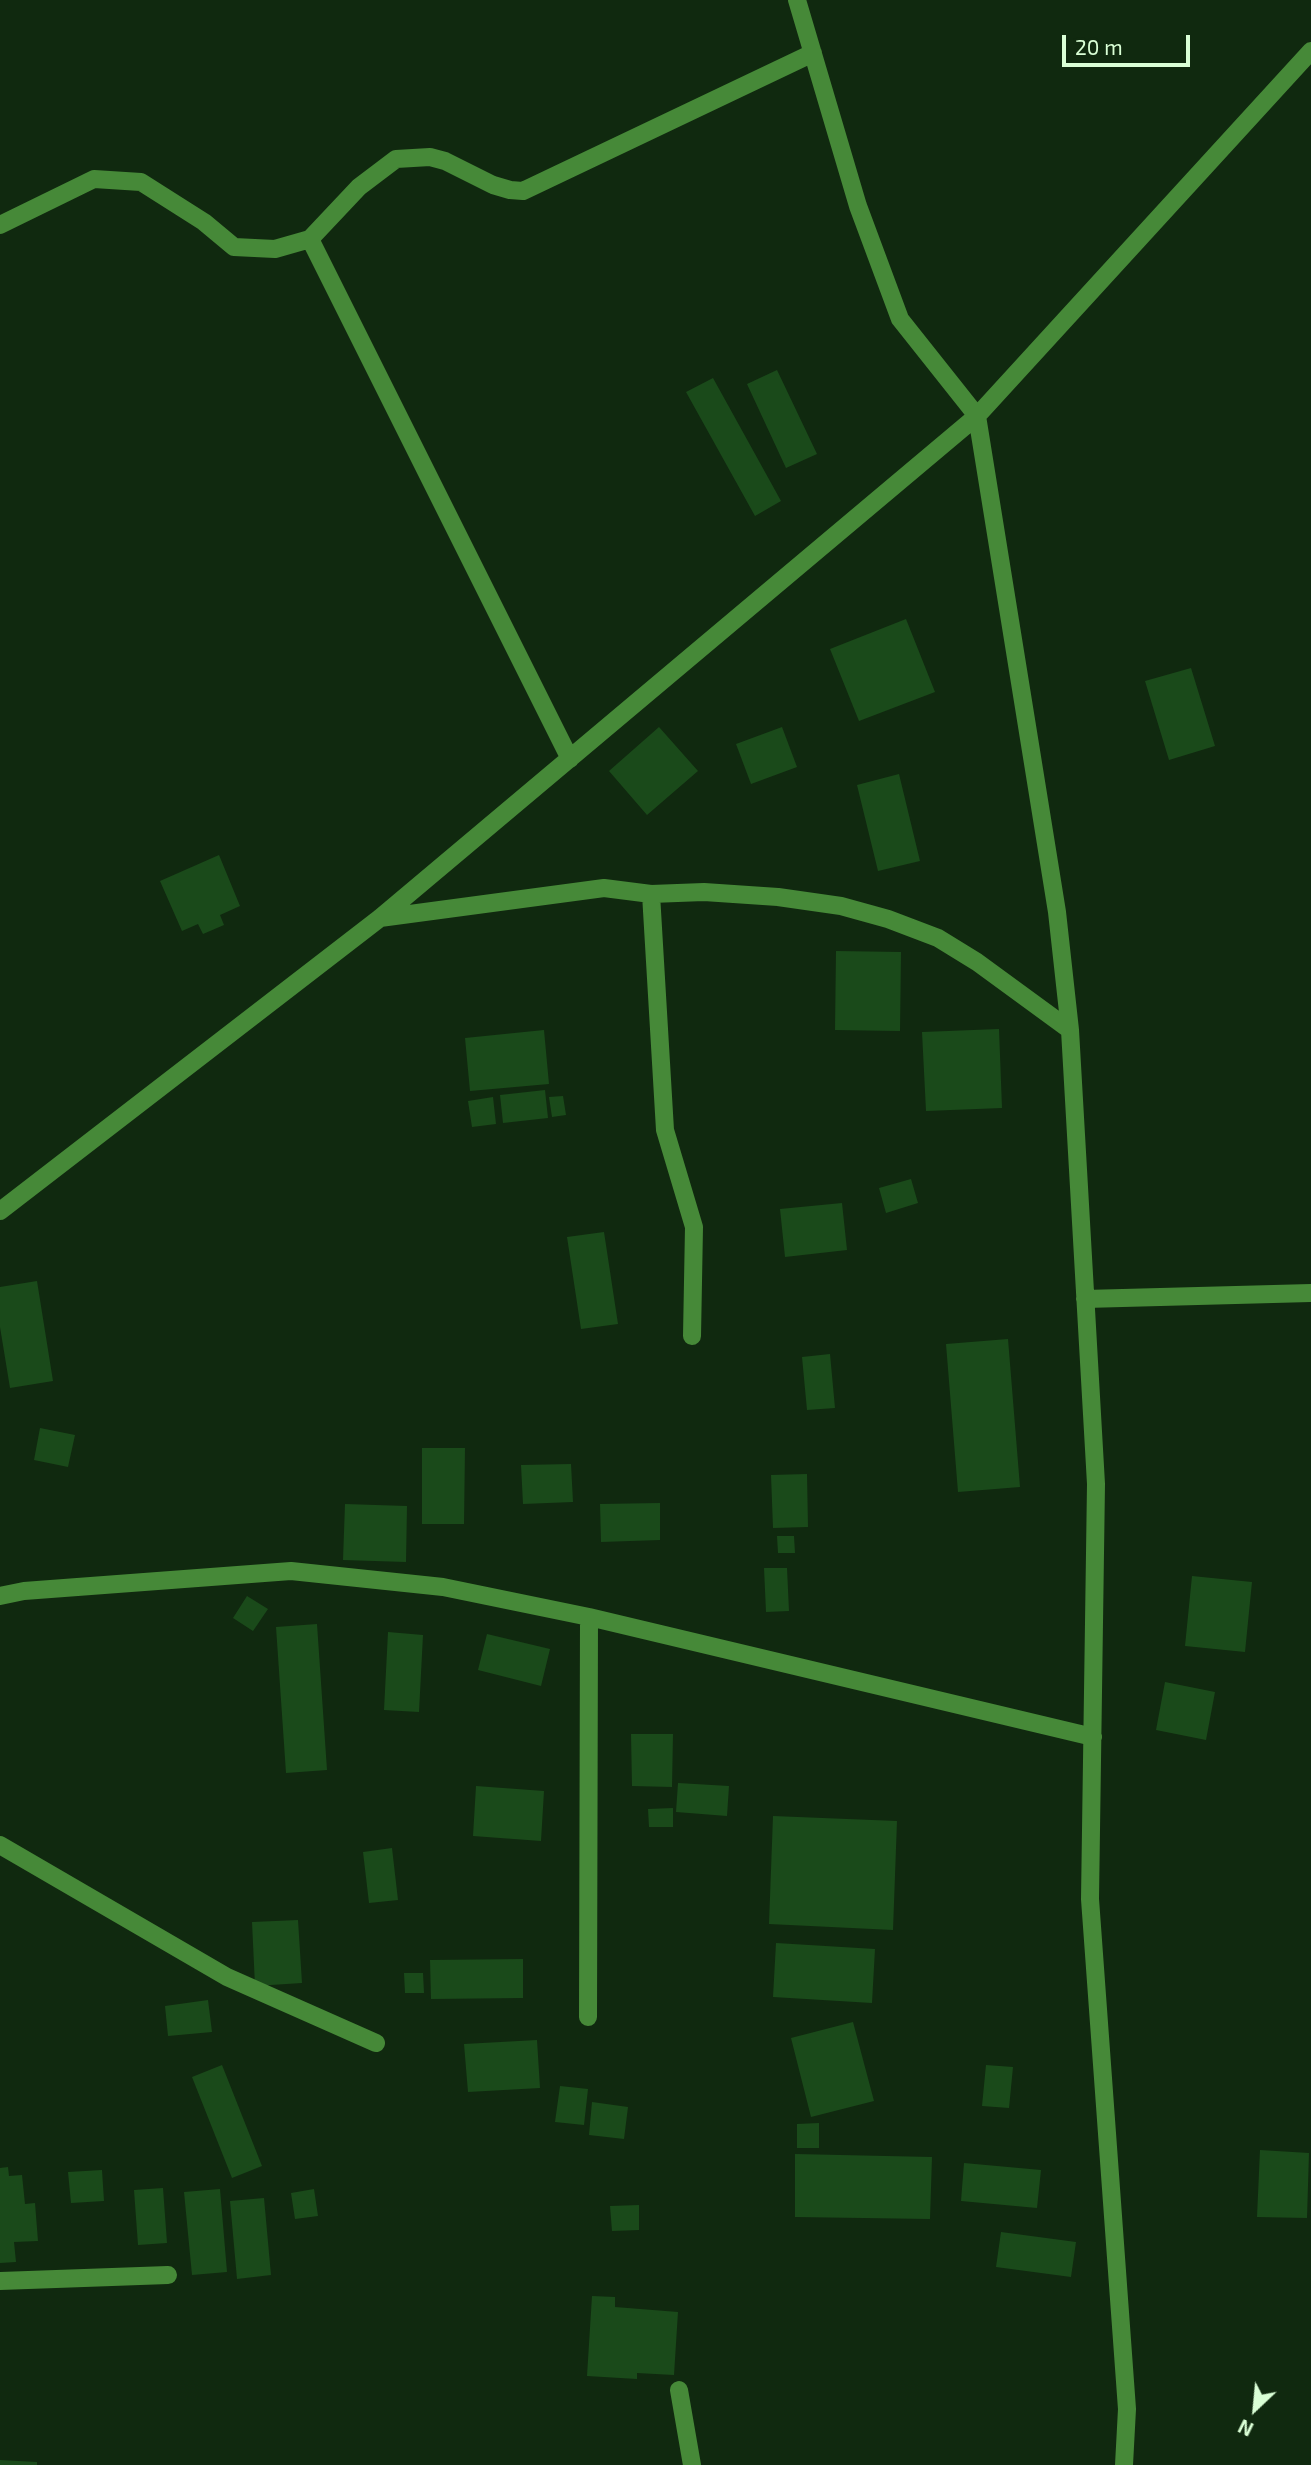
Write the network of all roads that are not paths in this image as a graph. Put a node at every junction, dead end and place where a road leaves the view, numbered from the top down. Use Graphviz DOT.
graph roads {
  1 [pos="797,0"];
  2 [pos="1311,51"];
  3 [pos="813,53"];
  4 [pos="0,225"];
  5 [pos="310,239"];
  6 [pos="977,416"];
  7 [pos="569,759"];
  8 [pos="651,894"];
  9 [pos="380,918"];
  10 [pos="1070,1030"];
  11 [pos="0,1211"];
  12 [pos="1311,1293"];
  13 [pos="1085,1299"];
  14 [pos="692,1336"];
  15 [pos="0,1596"];
  16 [pos="589,1617"];
  17 [pos="1093,1737"];
  18 [pos="0,1845"];
  19 [pos="589,2017"];
  20 [pos="376,2043"];
  21 [pos="168,2275"];
  22 [pos="0,2281"];
  23 [pos="679,2390"];
  24 [pos="692,2465"];
  25 [pos="1124,2465"];
  1 -- 3 [label="street"];
  2 -- 6 [label="street"];
  3 -- 5 [label="street"];
  3 -- 6 [label="street"];
  4 -- 5 [label="street"];
  5 -- 7 [label="street"];
  6 -- 7 [label="street"];
  6 -- 10 [label="street"];
  7 -- 9 [label="street"];
  8 -- 9 [label="street"];
  8 -- 10 [label="street"];
  8 -- 14 [label="street"];
  9 -- 11 [label="street"];
  10 -- 13 [label="street"];
  12 -- 13 [label="street"];
  13 -- 17 [label="street"];
  15 -- 16 [label="street"];
  16 -- 17 [label="street"];
  16 -- 19 [label="street"];
  17 -- 25 [label="street"];
  18 -- 20 [label="street"];
  21 -- 22 [label="street"];
  23 -- 24 [label="street"];
}
